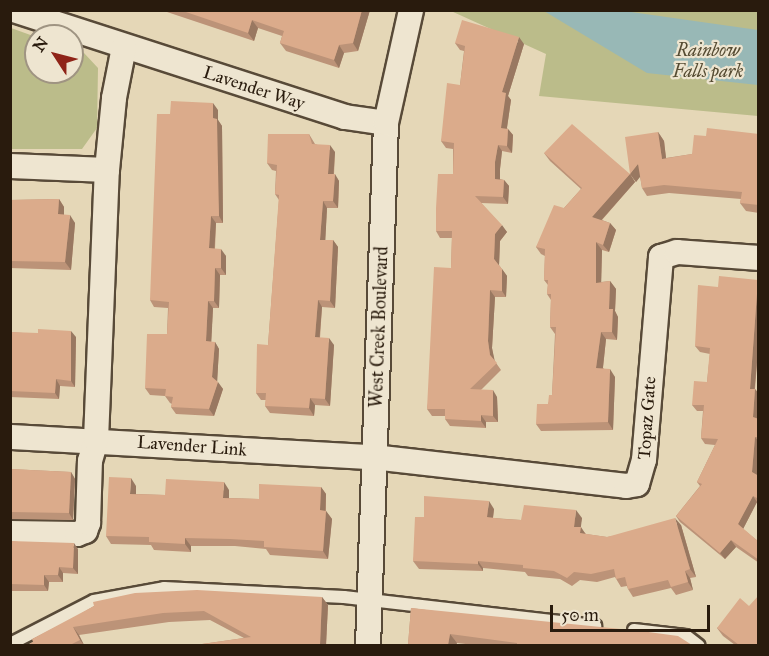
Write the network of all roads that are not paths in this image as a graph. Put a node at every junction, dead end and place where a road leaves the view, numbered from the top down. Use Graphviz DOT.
graph roads {
  1 [pos="14,10"];
  2 [pos="411,10"];
  3 [pos="124,47"];
  4 [pos="386,123"];
  5 [pos="10,166"];
  6 [pos="107,170"];
  7 [pos="759,258"];
  8 [pos="10,437"];
  9 [pos="96,440"];
  10 [pos="374,457"];
  11 [pos="10,533"];
  12 [pos="369,602"];
  13 [pos="10,644"];
  14 [pos="368,645"];
  15 [pos="699,645"];
  1 -- 3 [label="street, Lavender Way"];
  2 -- 4 [label="street, West Creek Boulevard"];
  3 -- 4 [label="street, Lavender Way"];
  3 -- 6 [label="street"];
  4 -- 10 [label="street, West Creek Boulevard"];
  5 -- 6 [label="street"];
  6 -- 9 [label="street"];
  7 -- 10 [label="street, Topaz Gate"];
  8 -- 9 [label="street, Lavender Link"];
  9 -- 10 [label="street, Lavender Link"];
  9 -- 11 [label="street"];
  10 -- 12 [label="street, West Creek Boulevard"];
  12 -- 13 [label="lane"];
  12 -- 14 [label="street, West Creek Boulevard"];
  12 -- 15 [label="lane"];
}
